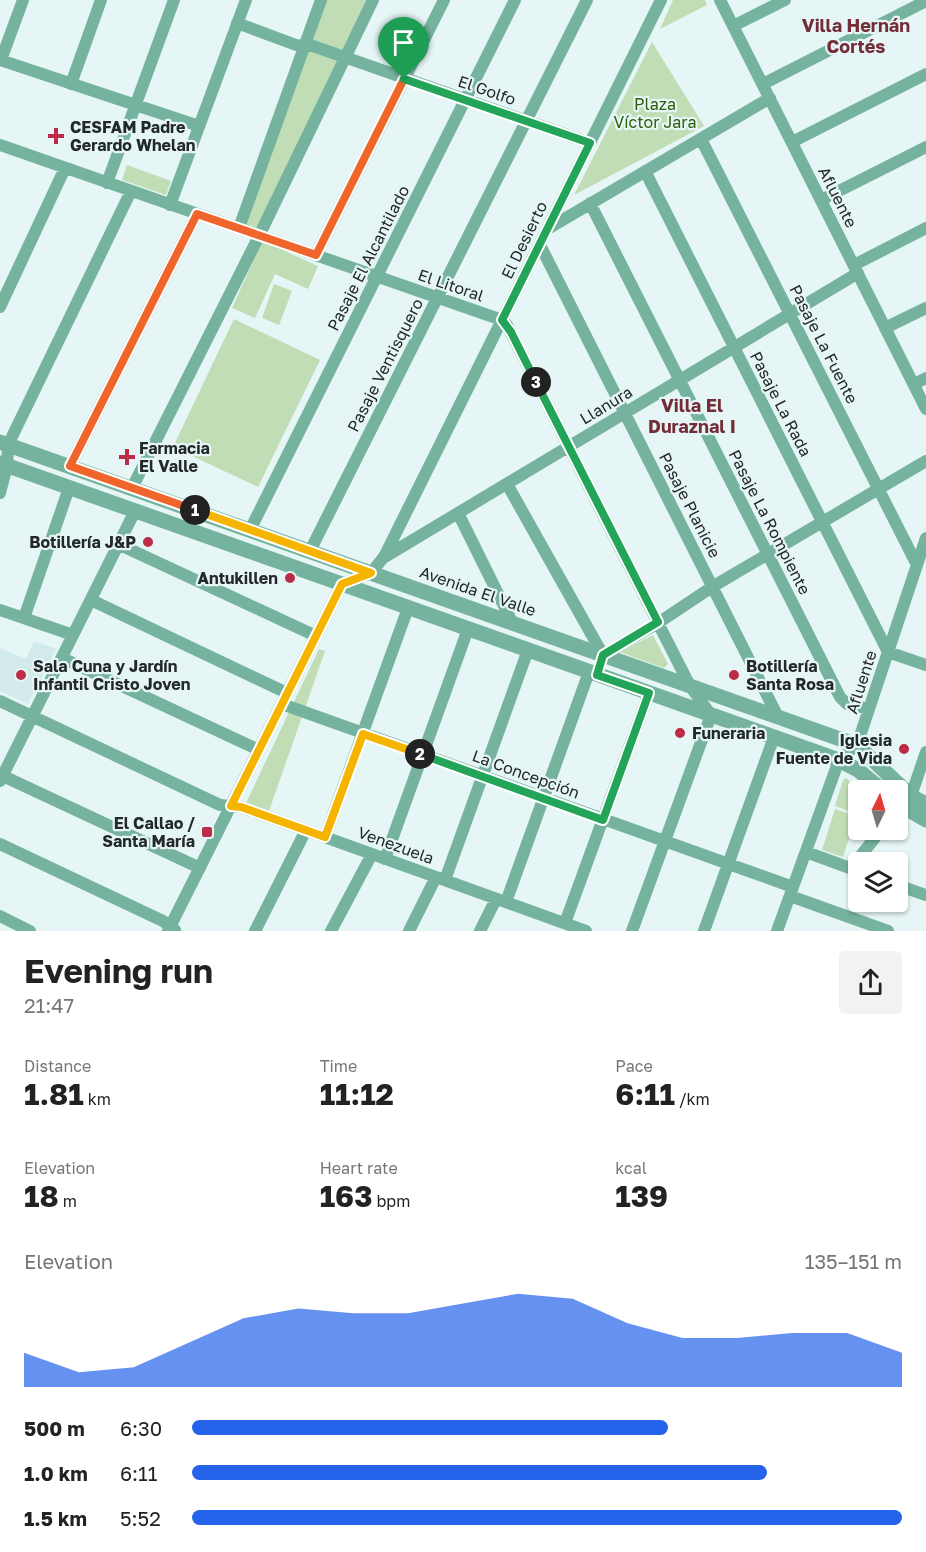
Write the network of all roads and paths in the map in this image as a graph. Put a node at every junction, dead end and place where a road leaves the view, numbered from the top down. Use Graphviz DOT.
graph roads {
  1 [pos="23,0"];
  2 [pos="101,0"];
  3 [pos="174,0"];
  4 [pos="246,0"];
  5 [pos="321,0"];
  6 [pos="373,0"];
  7 [pos="444,0"];
  8 [pos="515,0"];
  9 [pos="586,0"];
  10 [pos="661,0"];
  11 [pos="720,0"];
  12 [pos="785,0"];
  13 [pos="926,1"];
  14 [pos="237,23"];
  15 [pos="734,26"];
  16 [pos="305,46"];
  17 [pos="345,58"];
  18 [pos="0,60"];
  19 [pos="926,74"];
  20 [pos="404,79"];
  21 [pos="71,84"];
  22 [pos="763,84"];
  23 [pos="770,98"];
  24 [pos="466,100"];
  25 [pos="135,105"];
  26 [pos="526,121"];
  27 [pos="199,126"];
  28 [pos="701,139"];
  29 [pos="792,142"];
  30 [pos="590,143"];
  31 [pos="926,147"];
  32 [pos="1,149"];
  33 [pos="64,168"];
  34 [pos="645,171"];
  35 [pos="107,183"];
  36 [pos="131,191"];
  37 [pos="821,200"];
  38 [pos="590,203"];
  39 [pos="170,205"];
  40 [pos="197,214"];
  41 [pos="239,228"];
  42 [pos="548,228"];
  43 [pos="926,228"];
  44 [pos="259,236"];
  45 [pos="540,245"];
  46 [pos="316,255"];
  47 [pos="856,269"];
  48 [pos="376,276"];
  49 [pos="438,298"];
  50 [pos="0,307"];
  51 [pos="926,308"];
  52 [pos="790,314"];
  53 [pos="502,320"];
  54 [pos="885,328"];
  55 [pos="734,348"];
  56 [pos="926,378"];
  57 [pos="680,380"];
  58 [pos="914,384"];
  59 [pos="926,409"];
  60 [pos="625,413"];
  61 [pos="4,443"];
  62 [pos="569,447"];
  63 [pos="926,461"];
  64 [pos="4,465"];
  65 [pos="70,466"];
  66 [pos="507,484"];
  67 [pos="69,488"];
  68 [pos="132,488"];
  69 [pos="878,489"];
  70 [pos="0,493"];
  71 [pos="135,511"];
  72 [pos="458,513"];
  73 [pos="822,522"];
  74 [pos="250,530"];
  75 [pos="926,538"];
  76 [pos="118,544"];
  77 [pos="310,551"];
  78 [pos="767,554"];
  79 [pos="383,558"];
  80 [pos="917,565"];
  81 [pos="371,573"];
  82 [pos="342,584"];
  83 [pos="712,587"];
  84 [pos="91,600"];
  85 [pos="408,608"];
  86 [pos="0,610"];
  87 [pos="24,618"];
  88 [pos="512,622"];
  89 [pos="658,622"];
  90 [pos="468,629"];
  91 [pos="73,635"];
  92 [pos="316,636"];
  93 [pos="528,650"];
  94 [pos="888,652"];
  95 [pos="603,655"];
  96 [pos="62,658"];
  97 [pos="926,665"];
  98 [pos="593,673"];
  99 [pos="690,686"];
  100 [pos="649,693"];
  101 [pos="285,699"];
  102 [pos="0,701"];
  103 [pos="869,709"];
  104 [pos="711,715"];
  105 [pos="32,717"];
  106 [pos="778,717"];
  107 [pos="363,734"];
  108 [pos="774,737"];
  109 [pos="857,745"];
  110 [pos="259,750"];
  111 [pos="926,752"];
  112 [pos="423,755"];
  113 [pos="839,760"];
  114 [pos="482,776"];
  115 [pos="1,779"];
  116 [pos="870,780"];
  117 [pos="884,780"];
  118 [pos="908,789"];
  119 [pos="543,798"];
  120 [pos="908,803"];
  121 [pos="926,804"];
  122 [pos="231,806"];
  123 [pos="908,808"];
  124 [pos="603,820"];
  125 [pos="926,820"];
  126 [pos="306,830"];
  127 [pos="325,837"];
  128 [pos="665,842"];
  129 [pos="0,844"];
  130 [pos="806,852"];
  131 [pos="372,854"];
  132 [pos="385,859"];
  133 [pos="728,864"];
  134 [pos="848,867"];
  135 [pos="200,868"];
  136 [pos="440,878"];
  137 [pos="908,889"];
  138 [pos="791,892"];
  139 [pos="926,895"];
  140 [pos="501,900"];
  141 [pos="0,916"];
  142 [pos="568,927"];
  143 [pos="172,930"];
  144 [pos="30,931"];
  145 [pos="255,931"];
  146 [pos="331,931"];
  147 [pos="409,931"];
  148 [pos="480,931"];
  149 [pos="586,931"];
  150 [pos="632,931"];
  151 [pos="704,931"];
  152 [pos="777,931"];
  153 [pos="888,931"];
  1 -- 18 [label="street"];
  2 -- 21 [label="street"];
  3 -- 25 [label="street"];
  4 -- 14 [label="street"];
  5 -- 16 [label="street"];
  6 -- 17 [label="street"];
  7 -- 20 [label="street"];
  8 -- 24 [label="street, Pasaje El Alcantilado"];
  9 -- 26 [label="street, Pasaje Ventisquero"];
  10 -- 30 [label="street, El Desierto"];
  11 -- 15 [label="street, Afluente"];
  12 -- 15 [label="street"];
  13 -- 22 [label="street"];
  14 -- 16 [label="street, El Golfo"];
  14 -- 27 [label="street"];
  15 -- 22 [label="street, Afluente"];
  16 -- 17 [label="street, El Golfo"];
  16 -- 41 [label="street"];
  17 -- 20 [label="street, El Golfo"];
  17 -- 44 [label="street"];
  18 -- 21 [label="street"];
  19 -- 29 [label="street"];
  20 -- 24 [label="street, El Golfo"];
  20 -- 46 [label="street"];
  21 -- 25 [label="street"];
  22 -- 23 [label="street, Afluente"];
  23 -- 28 [label="street"];
  23 -- 29 [label="street, Afluente"];
  24 -- 26 [label="street, El Golfo"];
  24 -- 48 [label="street, Pasaje El Alcantilado"];
  25 -- 27 [label="street"];
  25 -- 35 [label="street"];
  26 -- 30 [label="street, El Golfo"];
  26 -- 49 [label="street, Pasaje Ventisquero"];
  27 -- 39 [label="street"];
  28 -- 34 [label="street"];
  28 -- 52 [label="street, Pasaje La Fuente"];
  29 -- 37 [label="street, Afluente"];
  30 -- 42 [label="street, El Desierto"];
  31 -- 37 [label="street"];
  32 -- 33 [label="street, El Litoral"];
  33 -- 35 [label="street, El Litoral"];
  33 -- 50 [label="street"];
  34 -- 38 [label="street"];
  34 -- 55 [label="street, Pasaje La Rada"];
  35 -- 36 [label="street, El Litoral"];
  36 -- 39 [label="street, El Litoral"];
  36 -- 61 [label="street"];
  37 -- 47 [label="street, Afluente"];
  38 -- 42 [label="street"];
  38 -- 57 [label="street, Pasaje La Rompiente"];
  39 -- 40 [label="street, El Litoral"];
  40 -- 41 [label="street, El Litoral"];
  40 -- 65 [label="street"];
  41 -- 44 [label="street, El Litoral"];
  42 -- 45 [label="street, El Desierto"];
  43 -- 47 [label="street, Llanura"];
  44 -- 46 [label="street, El Litoral"];
  44 -- 68 [label="street"];
  45 -- 53 [label="street, El Desierto"];
  45 -- 60 [label="street, Pasaje Planicie"];
  46 -- 48 [label="street, El Litoral"];
  47 -- 52 [label="street, Llanura"];
  47 -- 54 [label="street, Afluente"];
  48 -- 49 [label="street, El Litoral"];
  48 -- 74 [label="street, Pasaje El Alcantilado"];
  49 -- 53 [label="street, El Litoral"];
  49 -- 77 [label="street, Pasaje Ventisquero"];
  51 -- 54 [label="street"];
  52 -- 55 [label="street, Llanura"];
  52 -- 69 [label="street, Pasaje La Fuente"];
  53 -- 62 [label="street"];
  53 -- 79 [label="street, El Desierto"];
  54 -- 58 [label="street, Afluente"];
  55 -- 57 [label="street, Llanura"];
  55 -- 73 [label="street, Pasaje La Rada"];
  56 -- 58 [label="street"];
  57 -- 60 [label="street, Llanura"];
  57 -- 78 [label="street, Pasaje La Rompiente"];
  58 -- 59 [label="street, Afluente"];
  60 -- 62 [label="street, Llanura"];
  60 -- 83 [label="street, Pasaje Planicie"];
  61 -- 64 [label="street"];
  61 -- 65 [label="street, Avenida El Valle"];
  62 -- 66 [label="street, Llanura"];
  62 -- 89 [label="street"];
  63 -- 69 [label="street"];
  64 -- 67 [label="street"];
  64 -- 70 [label="street"];
  65 -- 68 [label="street, Avenida El Valle"];
  66 -- 72 [label="street, Llanura"];
  66 -- 95 [label="street"];
  67 -- 71 [label="street"];
  67 -- 87 [label="street"];
  68 -- 74 [label="street, Avenida El Valle"];
  69 -- 73 [label="street"];
  69 -- 80 [label="street, Pasaje La Fuente"];
  71 -- 76 [label="street"];
  71 -- 82 [label="street"];
  72 -- 79 [label="street, Llanura"];
  72 -- 88 [label="street"];
  73 -- 78 [label="street"];
  73 -- 94 [label="street, Pasaje La Rada"];
  74 -- 77 [label="street, Avenida El Valle"];
  75 -- 80 [label="street, Afluente"];
  76 -- 84 [label="street"];
  76 -- 92 [label="street"];
  77 -- 81 [label="street, Avenida El Valle"];
  78 -- 83 [label="street"];
  78 -- 103 [label="street, Pasaje La Rompiente"];
  79 -- 81 [label="street, Llanura"];
  80 -- 94 [label="street, Afluente"];
  81 -- 82 [label="street"];
  81 -- 88 [label="street, Avenida El Valle"];
  82 -- 85 [label="street"];
  82 -- 92 [label="street"];
  83 -- 89 [label="street"];
  83 -- 106 [label="street, Pasaje Planicie"];
  84 -- 91 [label="street"];
  84 -- 101 [label="street, La Concepción"];
  85 -- 90 [label="street"];
  85 -- 107 [label="street"];
  86 -- 87 [label="street"];
  87 -- 91 [label="street"];
  88 -- 95 [label="street, Avenida El Valle"];
  89 -- 95 [label="street"];
  89 -- 99 [label="street"];
  90 -- 93 [label="street"];
  90 -- 112 [label="street"];
  91 -- 96 [label="street"];
  92 -- 101 [label="street"];
  93 -- 98 [label="street"];
  93 -- 114 [label="street"];
  94 -- 97 [label="street"];
  94 -- 103 [label="street, Afluente"];
  95 -- 98 [label="street"];
  95 -- 99 [label="street, Avenida El Valle"];
  96 -- 105 [label="street"];
  96 -- 110 [label="street"];
  98 -- 100 [label="street"];
  98 -- 119 [label="street"];
  99 -- 104 [label="street"];
  99 -- 106 [label="street, Avenida El Valle"];
  100 -- 104 [label="street"];
  100 -- 124 [label="street"];
  101 -- 107 [label="street, La Concepción"];
  101 -- 110 [label="street"];
  102 -- 105 [label="street, Venezuela"];
  103 -- 109 [label="street, Afluente"];
  104 -- 108 [label="street"];
  104 -- 128 [label="street"];
  105 -- 115 [label="street"];
  105 -- 122 [label="street, Venezuela"];
  106 -- 109 [label="street, Avenida El Valle"];
  107 -- 112 [label="street, La Concepción"];
  107 -- 127 [label="street"];
  108 -- 113 [label="street"];
  108 -- 133 [label="street"];
  109 -- 113 [label="street"];
  109 -- 117 [label="street, Avenida El Valle"];
  110 -- 122 [label="street"];
  111 -- 118 [label="street"];
  112 -- 114 [label="street, La Concepción"];
  112 -- 132 [label="street"];
  113 -- 116 [label="street"];
  113 -- 130 [label="street"];
  114 -- 119 [label="street, La Concepción"];
  114 -- 136 [label="street"];
  115 -- 135 [label="street"];
  119 -- 124 [label="street, La Concepción"];
  119 -- 140 [label="street"];
  120 -- 121 [label="street, Avenida El Valle"];
  122 -- 126 [label="street, Venezuela"];
  122 -- 135 [label="street"];
  123 -- 125 [label="street, Avenida El Valle"];
  124 -- 128 [label="street, La Concepción"];
  124 -- 142 [label="street"];
  126 -- 127 [label="street, Venezuela"];
  126 -- 145 [label="street"];
  127 -- 131 [label="street, Venezuela"];
  128 -- 133 [label="street, La Concepción"];
  128 -- 150 [label="street"];
  129 -- 143 [label="street"];
  130 -- 134 [label="street"];
  130 -- 138 [label="street"];
  131 -- 132 [label="street, Venezuela"];
  131 -- 146 [label="street"];
  132 -- 136 [label="street, Venezuela"];
  133 -- 138 [label="street, La Concepción"];
  133 -- 151 [label="street"];
  135 -- 143 [label="street"];
  136 -- 140 [label="street, Venezuela"];
  136 -- 147 [label="street"];
  137 -- 139 [label="street"];
  138 -- 152 [label="street"];
  138 -- 153 [label="street, La Concepción"];
  140 -- 142 [label="street, Venezuela"];
  140 -- 148 [label="street"];
  141 -- 144 [label="street"];
  142 -- 149 [label="street, Venezuela"];
}
